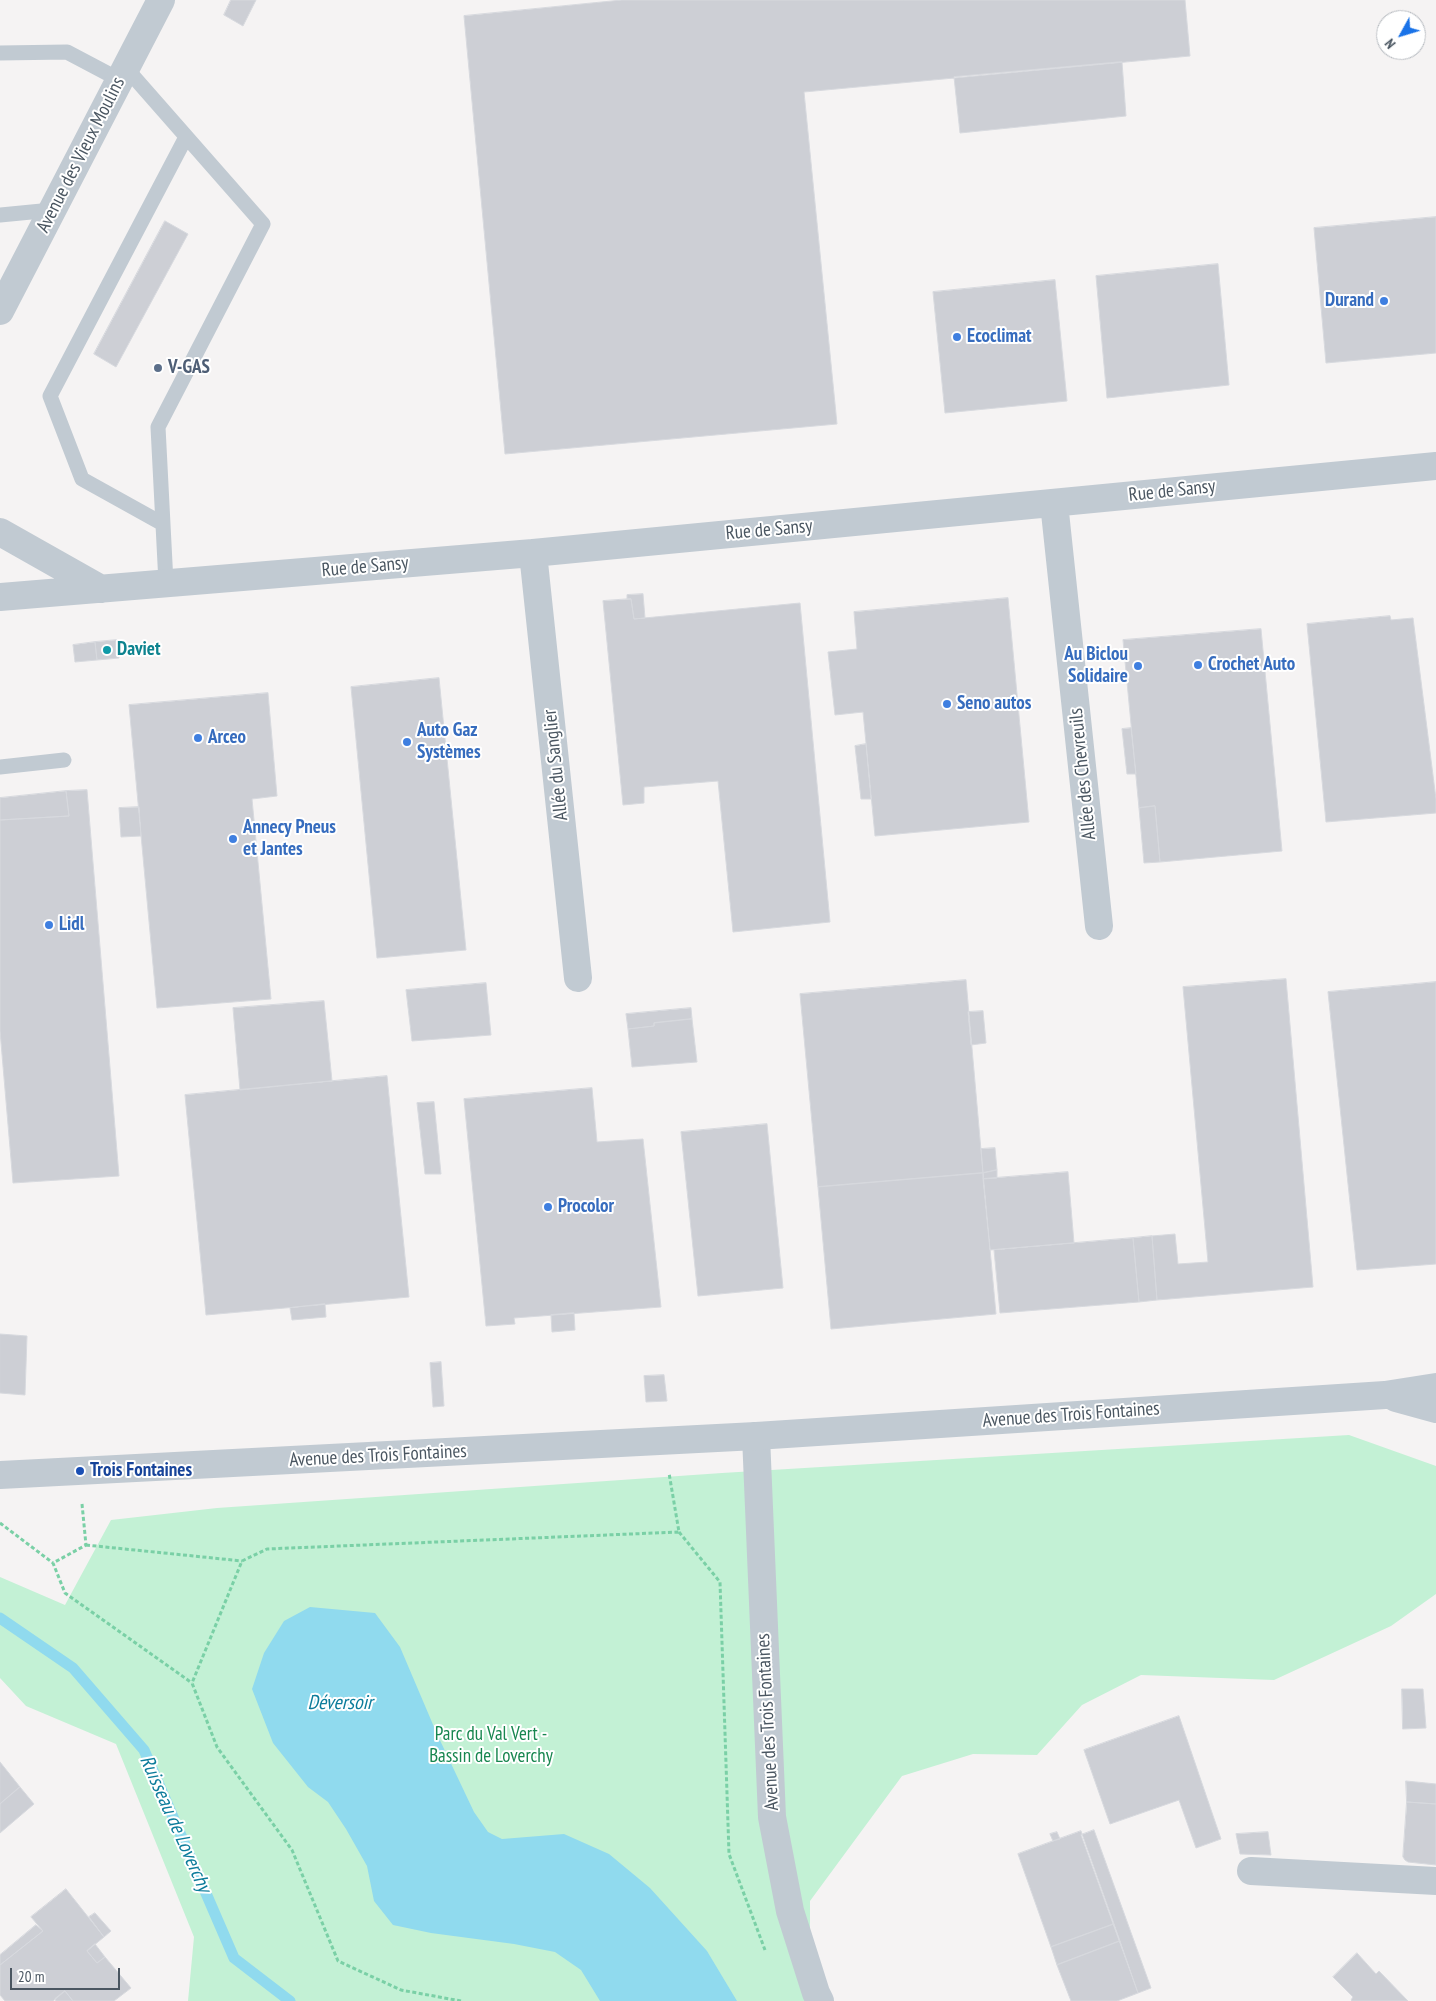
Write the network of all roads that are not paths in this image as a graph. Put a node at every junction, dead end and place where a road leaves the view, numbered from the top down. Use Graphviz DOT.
graph roads {
  1 [pos="161,0"];
  2 [pos="0,53"];
  3 [pos="123,74"];
  4 [pos="186,137"];
  5 [pos="52,210"];
  6 [pos="0,215"];
  7 [pos="0,311"];
  8 [pos="1436,466"];
  9 [pos="1054,503"];
  10 [pos="163,524"];
  11 [pos="0,532"];
  12 [pos="533,553"];
  13 [pos="166,583"];
  14 [pos="101,589"];
  15 [pos="0,598"];
  16 [pos="64,760"];
  17 [pos="0,767"];
  18 [pos="1099,926"];
  19 [pos="578,978"];
  20 [pos="1436,1388"];
  21 [pos="1385,1395"];
  22 [pos="1436,1409"];
  23 [pos="756,1436"];
  24 [pos="0,1475"];
  25 [pos="1250,1871"];
  26 [pos="1436,1881"];
  27 [pos="820,2001"];
  1 -- 3 [label="street, Avenue des Vieux Moulins"];
  2 -- 3 [label="lane"];
  3 -- 4 [label="lane"];
  3 -- 5 [label="street, Avenue des Vieux Moulins"];
  4 -- 10 [label="lane"];
  4 -- 10 [label="lane"];
  5 -- 6 [label="lane"];
  5 -- 7 [label="street, Avenue des Vieux Moulins"];
  8 -- 9 [label="street, Rue de Sansy"];
  9 -- 12 [label="street, Rue de Sansy"];
  9 -- 18 [label="street, Allée des Chevreuils"];
  10 -- 13 [label="lane"];
  11 -- 14 [label="street"];
  12 -- 13 [label="street, Rue de Sansy"];
  12 -- 19 [label="street, Allée du Sanglier"];
  13 -- 14 [label="street, Rue de Sansy"];
  14 -- 15 [label="street, Rue de Sansy"];
  16 -- 17 [label="lane"];
  20 -- 21 [label="street, Avenue des Trois Fontaines"];
  21 -- 22 [label="street, Avenue des Trois Fontaines"];
  21 -- 23 [label="street, Avenue des Trois Fontaines"];
  23 -- 24 [label="street, Avenue des Trois Fontaines"];
  23 -- 27 [label="street, Avenue des Trois Fontaines"];
  25 -- 26 [label="street"];
}
